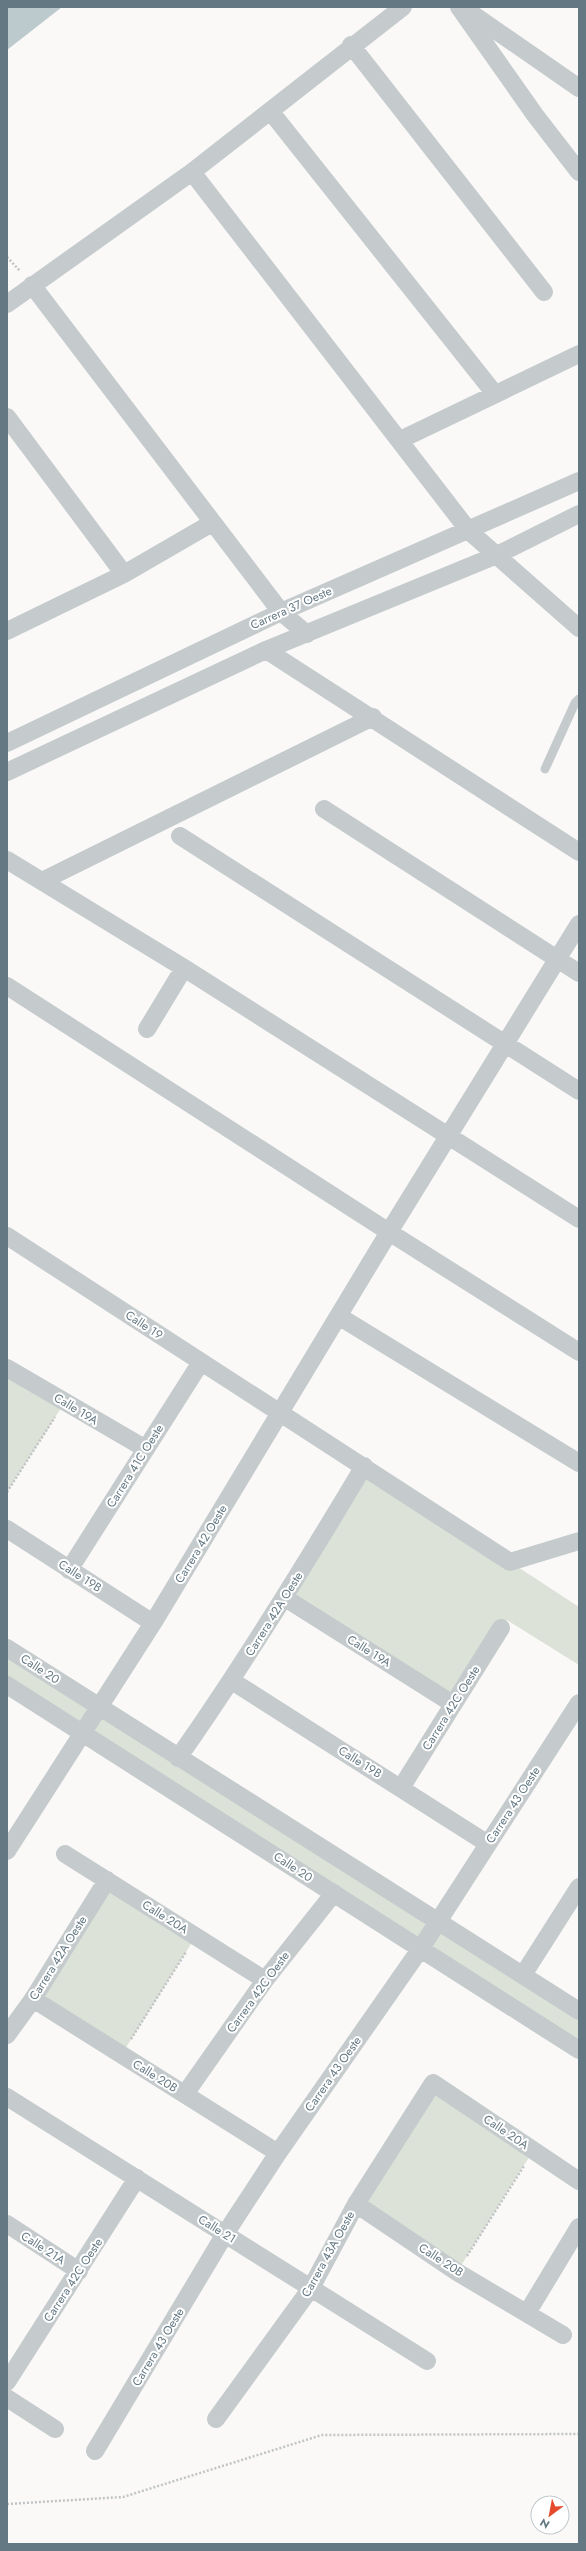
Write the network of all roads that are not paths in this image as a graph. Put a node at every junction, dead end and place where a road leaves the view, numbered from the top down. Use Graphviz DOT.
graph roads {
  1 [pos="403,7"];
  2 [pos="458,7"];
  3 [pos="462,7"];
  4 [pos="352,45"];
  5 [pos="579,88"];
  6 [pos="271,112"];
  7 [pos="192,172"];
  8 [pos="579,172"];
  9 [pos="32,285"];
  10 [pos="544,292"];
  11 [pos="7,304"];
  12 [pos="579,354"];
  13 [pos="495,394"];
  14 [pos="7,417"];
  15 [pos="400,440"];
  16 [pos="579,481"];
  17 [pos="579,514"];
  18 [pos="212,523"];
  19 [pos="469,531"];
  20 [pos="497,555"];
  21 [pos="124,574"];
  22 [pos="281,612"];
  23 [pos="579,628"];
  24 [pos="7,631"];
  25 [pos="307,634"];
  26 [pos="266,650"];
  27 [pos="579,699"];
  28 [pos="373,717"];
  29 [pos="7,743"];
  30 [pos="545,769"];
  31 [pos="7,772"];
  32 [pos="324,809"];
  33 [pos="180,836"];
  34 [pos="579,852"];
  35 [pos="7,860"];
  36 [pos="42,881"];
  37 [pos="579,924"];
  38 [pos="558,960"];
  39 [pos="184,968"];
  40 [pos="579,974"];
  41 [pos="7,986"];
  42 [pos="147,1030"];
  43 [pos="504,1044"];
  44 [pos="579,1091"];
  45 [pos="447,1137"];
  46 [pos="579,1219"];
  47 [pos="389,1232"];
  48 [pos="7,1236"];
  49 [pos="340,1317"];
  50 [pos="579,1352"];
  51 [pos="201,1362"];
  52 [pos="7,1368"];
  53 [pos="281,1412"];
  54 [pos="146,1449"];
  55 [pos="579,1463"];
  56 [pos="364,1466"];
  57 [pos="7,1530"];
  58 [pos="579,1542"];
  59 [pos="69,1570"];
  60 [pos="285,1598"];
  61 [pos="153,1623"];
  62 [pos="501,1628"];
  63 [pos="7,1648"];
  64 [pos="232,1681"];
  65 [pos="7,1685"];
  66 [pos="579,1703"];
  67 [pos="453,1704"];
  68 [pos="99,1707"];
  69 [pos="84,1733"];
  70 [pos="178,1758"];
  71 [pos="400,1788"];
  72 [pos="488,1844"];
  73 [pos="7,1851"];
  74 [pos="65,1854"];
  75 [pos="107,1880"];
  76 [pos="334,1892"];
  77 [pos="576,1897"];
  78 [pos="438,1922"];
  79 [pos="421,1948"];
  80 [pos="523,1975"];
  81 [pos="266,1980"];
  82 [pos="33,1999"];
  83 [pos="579,2011"];
  84 [pos="7,2035"];
  85 [pos="579,2050"];
  86 [pos="433,2083"];
  87 [pos="185,2094"];
  88 [pos="7,2096"];
  89 [pos="278,2153"];
  90 [pos="137,2178"];
  91 [pos="579,2181"];
  92 [pos="356,2204"];
  93 [pos="7,2224"];
  94 [pos="579,2227"];
  95 [pos="225,2234"];
  96 [pos="79,2271"];
  97 [pos="311,2288"];
  98 [pos="527,2313"];
  99 [pos="563,2335"];
  100 [pos="427,2361"];
  101 [pos="7,2382"];
  102 [pos="7,2398"];
  103 [pos="216,2419"];
  104 [pos="55,2429"];
  105 [pos="96,2451"];
  1 -- 4 [label="street"];
  2 -- 8 [label="street"];
  3 -- 5 [label="street"];
  4 -- 6 [label="street"];
  4 -- 10 [label="street"];
  6 -- 7 [label="street"];
  6 -- 13 [label="street"];
  7 -- 9 [label="street"];
  7 -- 15 [label="street"];
  9 -- 11 [label="street"];
  9 -- 18 [label="street"];
  12 -- 13 [label="street"];
  13 -- 15 [label="street"];
  14 -- 21 [label="street"];
  15 -- 19 [label="street"];
  16 -- 19 [label="street, Carrera 37 Oeste"];
  17 -- 20 [label="street"];
  18 -- 21 [label="street"];
  18 -- 22 [label="street"];
  19 -- 20 [label="street"];
  19 -- 22 [label="street, Carrera 37 Oeste"];
  20 -- 23 [label="street"];
  20 -- 25 [label="street"];
  21 -- 24 [label="street"];
  22 -- 25 [label="street"];
  22 -- 29 [label="street, Carrera 37 Oeste"];
  25 -- 26 [label="street"];
  26 -- 28 [label="street"];
  26 -- 31 [label="street"];
  27 -- 30 [label="lane"];
  28 -- 34 [label="street"];
  28 -- 36 [label="street"];
  32 -- 38 [label="street"];
  33 -- 43 [label="street"];
  35 -- 36 [label="street"];
  36 -- 39 [label="street"];
  37 -- 38 [label="street, Carrera 42 Oeste"];
  38 -- 40 [label="street"];
  38 -- 43 [label="street, Carrera 42 Oeste"];
  39 -- 42 [label="street"];
  39 -- 45 [label="street"];
  41 -- 47 [label="street"];
  43 -- 44 [label="street"];
  43 -- 45 [label="street, Carrera 42 Oeste"];
  45 -- 46 [label="street"];
  45 -- 47 [label="street, Carrera 42 Oeste"];
  47 -- 49 [label="street, Carrera 42 Oeste"];
  47 -- 50 [label="street"];
  48 -- 51 [label="street, Calle 19"];
  49 -- 53 [label="street, Carrera 42 Oeste"];
  49 -- 55 [label="street"];
  51 -- 53 [label="street, Calle 19"];
  51 -- 54 [label="street, Carrera 41C Oeste"];
  52 -- 54 [label="street, Calle 19A"];
  53 -- 56 [label="street, Calle 19"];
  53 -- 61 [label="street, Carrera 42 Oeste"];
  54 -- 59 [label="street, Carrera 41C Oeste"];
  56 -- 58 [label="street, Calle 19"];
  56 -- 60 [label="street, Carrera 42A Oeste"];
  57 -- 59 [label="street, Calle 19B"];
  59 -- 61 [label="street, Calle 19B"];
  60 -- 64 [label="street, Carrera 42A Oeste"];
  60 -- 67 [label="street, Calle 19A"];
  61 -- 68 [label="street, Carrera 42 Oeste"];
  62 -- 67 [label="street, Carrera 42C Oeste"];
  63 -- 68 [label="street, Calle 20"];
  64 -- 70 [label="street, Carrera 42A Oeste"];
  64 -- 71 [label="street, Calle 19B"];
  65 -- 69 [label="street, Calle 20"];
  66 -- 72 [label="street, Carrera 43 Oeste"];
  67 -- 71 [label="street, Carrera 42C Oeste"];
  68 -- 69 [label="street, Carrera 42 Oeste"];
  68 -- 70 [label="street, Calle 20"];
  69 -- 73 [label="street, Carrera 42 Oeste"];
  69 -- 76 [label="street, Calle 20"];
  70 -- 78 [label="street, Calle 20"];
  71 -- 72 [label="street, Calle 19B"];
  72 -- 78 [label="street, Carrera 43 Oeste"];
  74 -- 75 [label="street, Calle 20A"];
  75 -- 81 [label="street, Calle 20A"];
  75 -- 82 [label="street, Carrera 42A Oeste"];
  76 -- 79 [label="street, Calle 20"];
  76 -- 81 [label="street, Carrera 42C Oeste"];
  77 -- 80 [label="street"];
  78 -- 79 [label="street, Carrera 43 Oeste"];
  78 -- 80 [label="street, Calle 20"];
  79 -- 85 [label="street, Calle 20"];
  79 -- 89 [label="street, Carrera 43 Oeste"];
  80 -- 83 [label="street, Calle 20"];
  81 -- 87 [label="street, Carrera 42C Oeste"];
  82 -- 84 [label="street, Carrera 42A Oeste"];
  82 -- 87 [label="street, Calle 20B"];
  86 -- 91 [label="street, Calle 20A"];
  86 -- 92 [label="street, Carrera 43A Oeste"];
  87 -- 89 [label="street, Calle 20B"];
  88 -- 90 [label="street, Calle 21"];
  89 -- 95 [label="street, Carrera 43 Oeste"];
  90 -- 95 [label="street, Calle 21"];
  90 -- 96 [label="street, Carrera 42C Oeste"];
  92 -- 97 [label="street, Carrera 43A Oeste"];
  92 -- 98 [label="street, Calle 20B"];
  93 -- 96 [label="street, Calle 21A"];
  94 -- 98 [label="street"];
  95 -- 97 [label="street, Calle 21"];
  95 -- 105 [label="street, Carrera 43 Oeste"];
  96 -- 101 [label="street, Carrera 42C Oeste"];
  97 -- 100 [label="street, Calle 21"];
  97 -- 103 [label="street, Carrera 43A Oeste"];
  98 -- 99 [label="street, Calle 20B"];
  102 -- 104 [label="street"];
}
